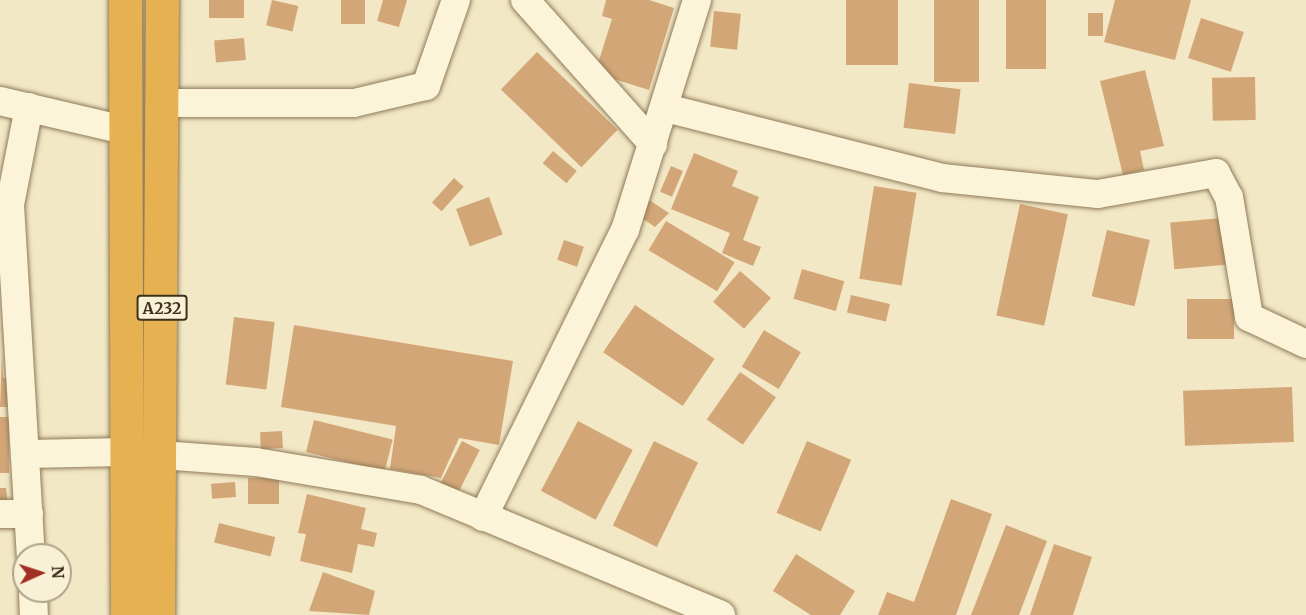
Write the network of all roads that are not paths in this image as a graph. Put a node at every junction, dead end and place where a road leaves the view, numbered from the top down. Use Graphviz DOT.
graph roads {
  1 [pos="125,0"];
  2 [pos="162,0"];
  3 [pos="456,0"];
  4 [pos="525,0"];
  5 [pos="697,0"];
  6 [pos="0,101"];
  7 [pos="162,103"];
  8 [pos="29,107"];
  9 [pos="666,108"];
  10 [pos="125,130"];
  11 [pos="653,144"];
  12 [pos="1306,344"];
  13 [pos="124,452"];
  14 [pos="28,454"];
  15 [pos="161,455"];
  16 [pos="0,514"];
  17 [pos="29,514"];
  18 [pos="483,518"];
  19 [pos="30,543"];
  20 [pos="127,615"];
  21 [pos="158,615"];
  22 [pos="721,615"];
  1 -- 10 [label="highway, A232"];
  2 -- 7 [label="highway, A232"];
  3 -- 7 [label="street"];
  4 -- 11 [label="street"];
  5 -- 9 [label="street"];
  6 -- 8 [label="street"];
  7 -- 15 [label="highway, A232"];
  8 -- 10 [label="street"];
  8 -- 14 [label="street"];
  9 -- 11 [label="street"];
  9 -- 12 [label="street"];
  10 -- 13 [label="highway, A232"];
  11 -- 18 [label="street"];
  13 -- 14 [label="street"];
  13 -- 20 [label="highway, A232"];
  14 -- 17 [label="street"];
  15 -- 18 [label="street"];
  15 -- 21 [label="highway, A232"];
  16 -- 17 [label="street"];
  17 -- 19 [label="street"];
  18 -- 22 [label="street"];
}
